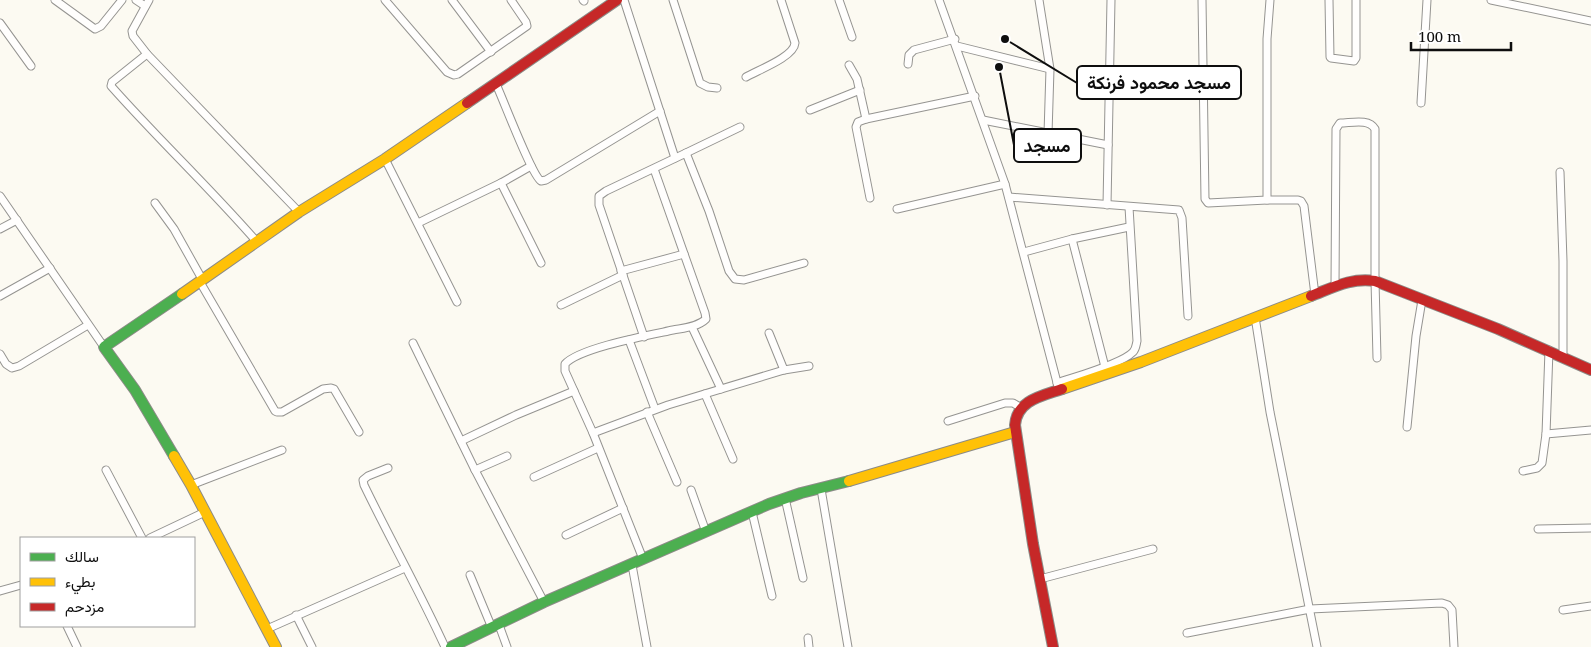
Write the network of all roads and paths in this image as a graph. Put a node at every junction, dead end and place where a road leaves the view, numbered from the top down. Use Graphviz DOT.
graph roads {
  1 [pos="55,0"];
  2 [pos="122,0"];
  3 [pos="136,0"];
  4 [pos="385,0"];
  5 [pos="452,0"];
  6 [pos="511,0"];
  7 [pos="618,0"];
  8 [pos="624,0"];
  9 [pos="673,0"];
  10 [pos="781,0"];
  11 [pos="839,0"];
  12 [pos="940,0"];
  13 [pos="1039,0"];
  14 [pos="1111,0"];
  15 [pos="1202,0"];
  16 [pos="1270,0"];
  17 [pos="1329,0"];
  18 [pos="1356,0"];
  19 [pos="1428,0"];
  20 [pos="1491,0"];
  21 [pos="147,3"];
  22 [pos="1591,20"];
  23 [pos="0,23"];
  24 [pos="852,37"];
  25 [pos="956,43"];
  26 [pos="491,52"];
  27 [pos="147,54"];
  28 [pos="908,64"];
  29 [pos="849,65"];
  30 [pos="31,66"];
  31 [pos="1050,69"];
  32 [pos="746,76"];
  33 [pos="496,84"];
  34 [pos="716,88"];
  35 [pos="860,90"];
  36 [pos="975,96"];
  37 [pos="1421,103"];
  38 [pos="810,110"];
  39 [pos="660,111"];
  40 [pos="866,119"];
  41 [pos="983,120"];
  42 [pos="740,127"];
  43 [pos="1048,134"];
  44 [pos="1108,145"];
  45 [pos="686,153"];
  46 [pos="675,158"];
  47 [pos="385,159"];
  48 [pos="531,166"];
  49 [pos="654,169"];
  50 [pos="1560,172"];
  51 [pos="501,183"];
  52 [pos="1005,184"];
  53 [pos="0,196"];
  54 [pos="1009,197"];
  55 [pos="870,198"];
  56 [pos="1267,200"];
  57 [pos="156,203"];
  58 [pos="1107,205"];
  59 [pos="1128,207"];
  60 [pos="897,208"];
  61 [pos="299,212"];
  62 [pos="17,220"];
  63 [pos="418,223"];
  64 [pos="1129,227"];
  65 [pos="0,228"];
  66 [pos="1072,239"];
  67 [pos="257,242"];
  68 [pos="1024,252"];
  69 [pos="684,254"];
  70 [pos="541,263"];
  71 [pos="804,263"];
  72 [pos="50,268"];
  73 [pos="622,273"];
  74 [pos="201,281"];
  75 [pos="1375,281"];
  76 [pos="1335,287"];
  77 [pos="1315,295"];
  78 [pos="0,296"];
  79 [pos="1422,300"];
  80 [pos="456,302"];
  81 [pos="561,305"];
  82 [pos="1188,316"];
  83 [pos="1255,317"];
  84 [pos="88,325"];
  85 [pos="692,326"];
  86 [pos="769,333"];
  87 [pos="644,336"];
  88 [pos="629,340"];
  89 [pos="413,343"];
  90 [pos="104,347"];
  91 [pos="1549,350"];
  92 [pos="0,354"];
  93 [pos="1563,356"];
  94 [pos="1378,358"];
  95 [pos="809,366"];
  96 [pos="1105,367"];
  97 [pos="784,370"];
  98 [pos="1591,370"];
  99 [pos="1058,387"];
  100 [pos="721,389"];
  101 [pos="574,391"];
  102 [pos="705,394"];
  103 [pos="1020,407"];
  104 [pos="655,409"];
  105 [pos="647,412"];
  106 [pos="948,421"];
  107 [pos="1407,427"];
  108 [pos="1591,430"];
  109 [pos="359,432"];
  110 [pos="1015,432"];
  111 [pos="593,433"];
  112 [pos="1546,434"];
  113 [pos="461,441"];
  114 [pos="598,448"];
  115 [pos="282,450"];
  116 [pos="507,456"];
  117 [pos="733,459"];
  118 [pos="388,468"];
  119 [pos="106,470"];
  120 [pos="475,470"];
  121 [pos="1523,471"];
  122 [pos="534,476"];
  123 [pos="677,482"];
  124 [pos="191,484"];
  125 [pos="821,489"];
  126 [pos="691,490"];
  127 [pos="785,498"];
  128 [pos="622,508"];
  129 [pos="205,512"];
  130 [pos="752,512"];
  131 [pos="1591,528"];
  132 [pos="1538,529"];
  133 [pos="706,532"];
  134 [pos="566,535"];
  135 [pos="141,537"];
  136 [pos="152,537"];
  137 [pos="1154,549"];
  138 [pos="643,559"];
  139 [pos="632,565"];
  140 [pos="405,568"];
  141 [pos="470,575"];
  142 [pos="803,578"];
  143 [pos="1040,579"];
  144 [pos="20,585"];
  145 [pos="0,591"];
  146 [pos="772,596"];
  147 [pos="544,602"];
  148 [pos="1591,606"];
  149 [pos="1310,609"];
  150 [pos="1563,610"];
  151 [pos="296,615"];
  152 [pos="495,626"];
  153 [pos="67,627"];
  154 [pos="267,629"];
  155 [pos="1187,634"];
  156 [pos="808,638"];
  157 [pos="77,647"];
  158 [pos="276,647"];
  159 [pos="312,647"];
  160 [pos="445,647"];
  161 [pos="451,647"];
  162 [pos="507,647"];
  163 [pos="647,647"];
  164 [pos="809,647"];
  165 [pos="848,647"];
  166 [pos="1053,647"];
  167 [pos="1317,647"];
  168 [pos="1454,647"];
  1 -- 2 [label="street"];
  3 -- 21 [label="street"];
  4 -- 26 [label="street"];
  5 -- 26 [label="street"];
  6 -- 26 [label="street"];
  7 -- 33 [label="street"];
  8 -- 39 [label="street"];
  9 -- 34 [label="street"];
  10 -- 32 [label="street"];
  11 -- 24 [label="street"];
  12 -- 25 [label="street"];
  13 -- 31 [label="street"];
  14 -- 44 [label="street"];
  15 -- 56 [label="street"];
  16 -- 56 [label="street"];
  17 -- 18 [label="street"];
  19 -- 37 [label="street"];
  20 -- 22 [label="street"];
  21 -- 27 [label="street"];
  23 -- 30 [label="street"];
  25 -- 28 [label="street"];
  25 -- 31 [label="street"];
  25 -- 36 [label="street"];
  27 -- 61 [label="street"];
  27 -- 67 [label="street"];
  29 -- 35 [label="street"];
  31 -- 43 [label="street"];
  33 -- 47 [label="street"];
  33 -- 48 [label="street"];
  35 -- 38 [label="street"];
  35 -- 40 [label="street"];
  36 -- 40 [label="street"];
  36 -- 41 [label="street"];
  39 -- 46 [label="street"];
  39 -- 48 [label="street"];
  40 -- 55 [label="street"];
  41 -- 43 [label="street"];
  41 -- 52 [label="street"];
  42 -- 45 [label="street"];
  43 -- 44 [label="street"];
  44 -- 58 [label="street"];
  45 -- 46 [label="street"];
  45 -- 71 [label="street"];
  46 -- 49 [label="street"];
  47 -- 61 [label="street"];
  47 -- 63 [label="street"];
  48 -- 51 [label="street"];
  49 -- 69 [label="street"];
  49 -- 73 [label="street"];
  50 -- 93 [label="street"];
  51 -- 63 [label="street"];
  51 -- 70 [label="street"];
  52 -- 54 [label="street"];
  52 -- 60 [label="street"];
  53 -- 62 [label="street"];
  54 -- 58 [label="street"];
  54 -- 68 [label="street"];
  56 -- 77 [label="street"];
  57 -- 74 [label="street"];
  58 -- 59 [label="street"];
  59 -- 64 [label="street"];
  59 -- 82 [label="street"];
  61 -- 67 [label="street"];
  62 -- 65 [label="street"];
  62 -- 72 [label="street"];
  63 -- 80 [label="street"];
  64 -- 66 [label="street"];
  64 -- 96 [label="street"];
  66 -- 68 [label="street"];
  66 -- 96 [label="street"];
  67 -- 74 [label="street"];
  68 -- 99 [label="street"];
  69 -- 73 [label="street"];
  69 -- 85 [label="street"];
  72 -- 78 [label="street"];
  72 -- 84 [label="street"];
  73 -- 81 [label="street"];
  73 -- 87 [label="street"];
  74 -- 90 [label="street"];
  74 -- 109 [label="street"];
  75 -- 76 [label="street"];
  75 -- 76 [label="street"];
  75 -- 79 [label="street"];
  75 -- 94 [label="street"];
  76 -- 77 [label="street"];
  77 -- 83 [label="street"];
  79 -- 91 [label="street"];
  79 -- 107 [label="street"];
  83 -- 99 [label="street"];
  83 -- 149 [label="street"];
  84 -- 90 [label="street"];
  84 -- 92 [label="street"];
  85 -- 87 [label="street"];
  85 -- 100 [label="street"];
  86 -- 97 [label="street"];
  87 -- 88 [label="street"];
  88 -- 101 [label="street"];
  88 -- 104 [label="street"];
  89 -- 113 [label="street"];
  90 -- 124 [label="street"];
  91 -- 93 [label="street"];
  91 -- 112 [label="street"];
  93 -- 98 [label="street"];
  95 -- 97 [label="street"];
  96 -- 99 [label="street"];
  97 -- 100 [label="street"];
  99 -- 103 [label="street"];
  100 -- 102 [label="street"];
  101 -- 111 [label="street"];
  101 -- 113 [label="street"];
  102 -- 104 [label="street"];
  102 -- 117 [label="street"];
  103 -- 106 [label="street"];
  103 -- 110 [label="street"];
  104 -- 105 [label="street"];
  105 -- 111 [label="street"];
  105 -- 123 [label="street"];
  108 -- 112 [label="street"];
  110 -- 125 [label="street"];
  110 -- 143 [label="street"];
  111 -- 114 [label="street"];
  112 -- 121 [label="street"];
  113 -- 120 [label="street"];
  114 -- 122 [label="street"];
  114 -- 128 [label="street"];
  115 -- 124 [label="street"];
  116 -- 120 [label="street"];
  118 -- 140 [label="street"];
  119 -- 135 [label="street"];
  120 -- 147 [label="street"];
  124 -- 129 [label="street"];
  125 -- 127 [label="street"];
  125 -- 165 [label="street"];
  126 -- 133 [label="street"];
  127 -- 130 [label="street"];
  127 -- 142 [label="street"];
  128 -- 134 [label="street"];
  128 -- 138 [label="street"];
  129 -- 136 [label="street"];
  129 -- 154 [label="street"];
  130 -- 133 [label="street"];
  130 -- 146 [label="street"];
  131 -- 132 [label="street"];
  133 -- 138 [label="street"];
  137 -- 143 [label="street"];
  138 -- 139 [label="street"];
  139 -- 147 [label="street"];
  139 -- 163 [label="street"];
  140 -- 151 [label="street"];
  140 -- 160 [label="street"];
  141 -- 152 [label="street"];
  143 -- 166 [label="street"];
  144 -- 145 [label="street"];
  147 -- 152 [label="street"];
  148 -- 150 [label="street"];
  149 -- 155 [label="street"];
  149 -- 167 [label="street"];
  149 -- 168 [label="street"];
  151 -- 154 [label="street"];
  151 -- 159 [label="street"];
  152 -- 161 [label="street"];
  152 -- 162 [label="street"];
  153 -- 157 [label="street"];
  154 -- 158 [label="street"];
  156 -- 164 [label="street"];
}
